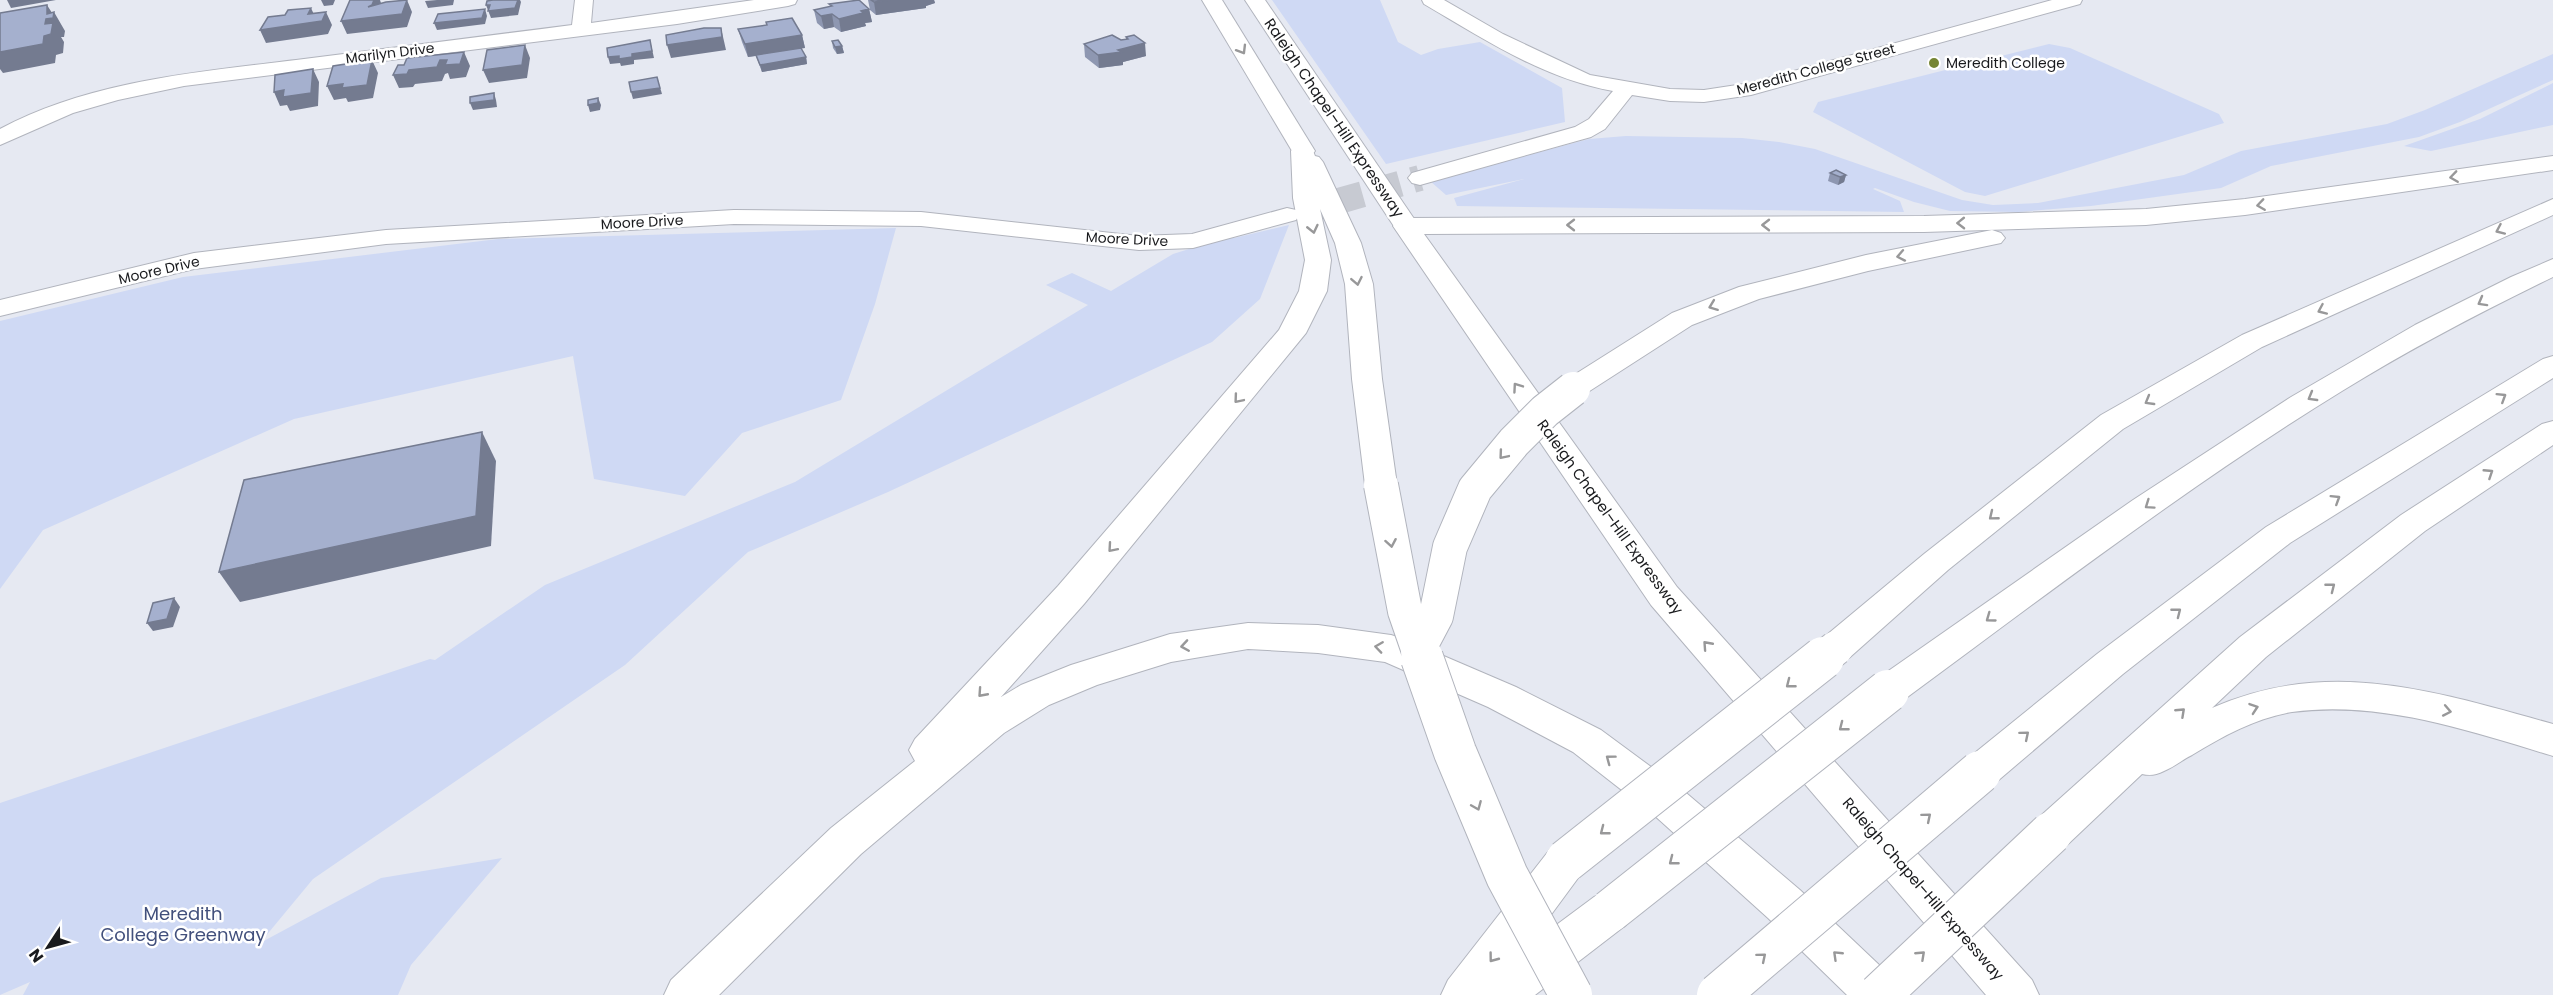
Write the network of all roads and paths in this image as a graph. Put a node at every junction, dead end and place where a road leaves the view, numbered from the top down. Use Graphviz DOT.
graph roads {
  1 [pos="584,0"];
  2 [pos="788,0"];
  3 [pos="1212,0"];
  4 [pos="1255,0"];
  5 [pos="1431,0"];
  6 [pos="2073,0"];
  7 [pos="581,29"];
  8 [pos="1627,87"];
  9 [pos="0,138"];
  10 [pos="1303,151"];
  11 [pos="2553,163"];
  12 [pos="1420,178"];
  13 [pos="2553,206"];
  14 [pos="1287,215"];
  15 [pos="2083,221"];
  16 [pos="1406,226"];
  17 [pos="2553,267"];
  18 [pos="0,308"];
  19 [pos="2553,366"];
  20 [pos="2553,431"];
  21 [pos="1419,650"];
  22 [pos="2553,740"];
  23 [pos="2092,794"];
  24 [pos="846,841"];
  25 [pos="687,995"];
  26 [pos="1464,995"];
  27 [pos="1500,995"];
  28 [pos="1571,995"];
  29 [pos="1718,995"];
  30 [pos="1879,995"];
  31 [pos="2016,995"];
  1 -- 7 [label="street"];
  2 -- 7 [label="street, Marilyn Drive"];
  3 -- 10 [label="main road, one-way"];
  4 -- 16 [label="main road, Raleigh Chapel–Hill Expressway"];
  5 -- 8 [label="street, Meredith College Street"];
  6 -- 8 [label="street, Meredith College Street"];
  7 -- 9 [label="street, Marilyn Drive"];
  8 -- 12 [label="street"];
  10 -- 21 [label="main road, one-way, bridge"];
  10 -- 24 [label="main road, one-way"];
  11 -- 15 [label="main road, one-way"];
  13 -- 26 [label="main road, one-way, bridge"];
  14 -- 18 [label="street, Moore Drive"];
  15 -- 16 [label="main road, one-way"];
  15 -- 21 [label="main road, one-way, bridge"];
  31 -- 16 [label="main road, Raleigh Chapel–Hill Expressway, one-way"];
  17 -- 27 [label="main road, one-way, bridge"];
  29 -- 19 [label="main road, one-way, bridge"];
  23 -- 20 [label="main road, one-way"];
  21 -- 28 [label="main road, one-way, bridge"];
  23 -- 22 [label="main road, one-way"];
  30 -- 23 [label="main road, one-way, bridge"];
  24 -- 25 [label="main road"];
  30 -- 24 [label="main road, one-way"];
}
